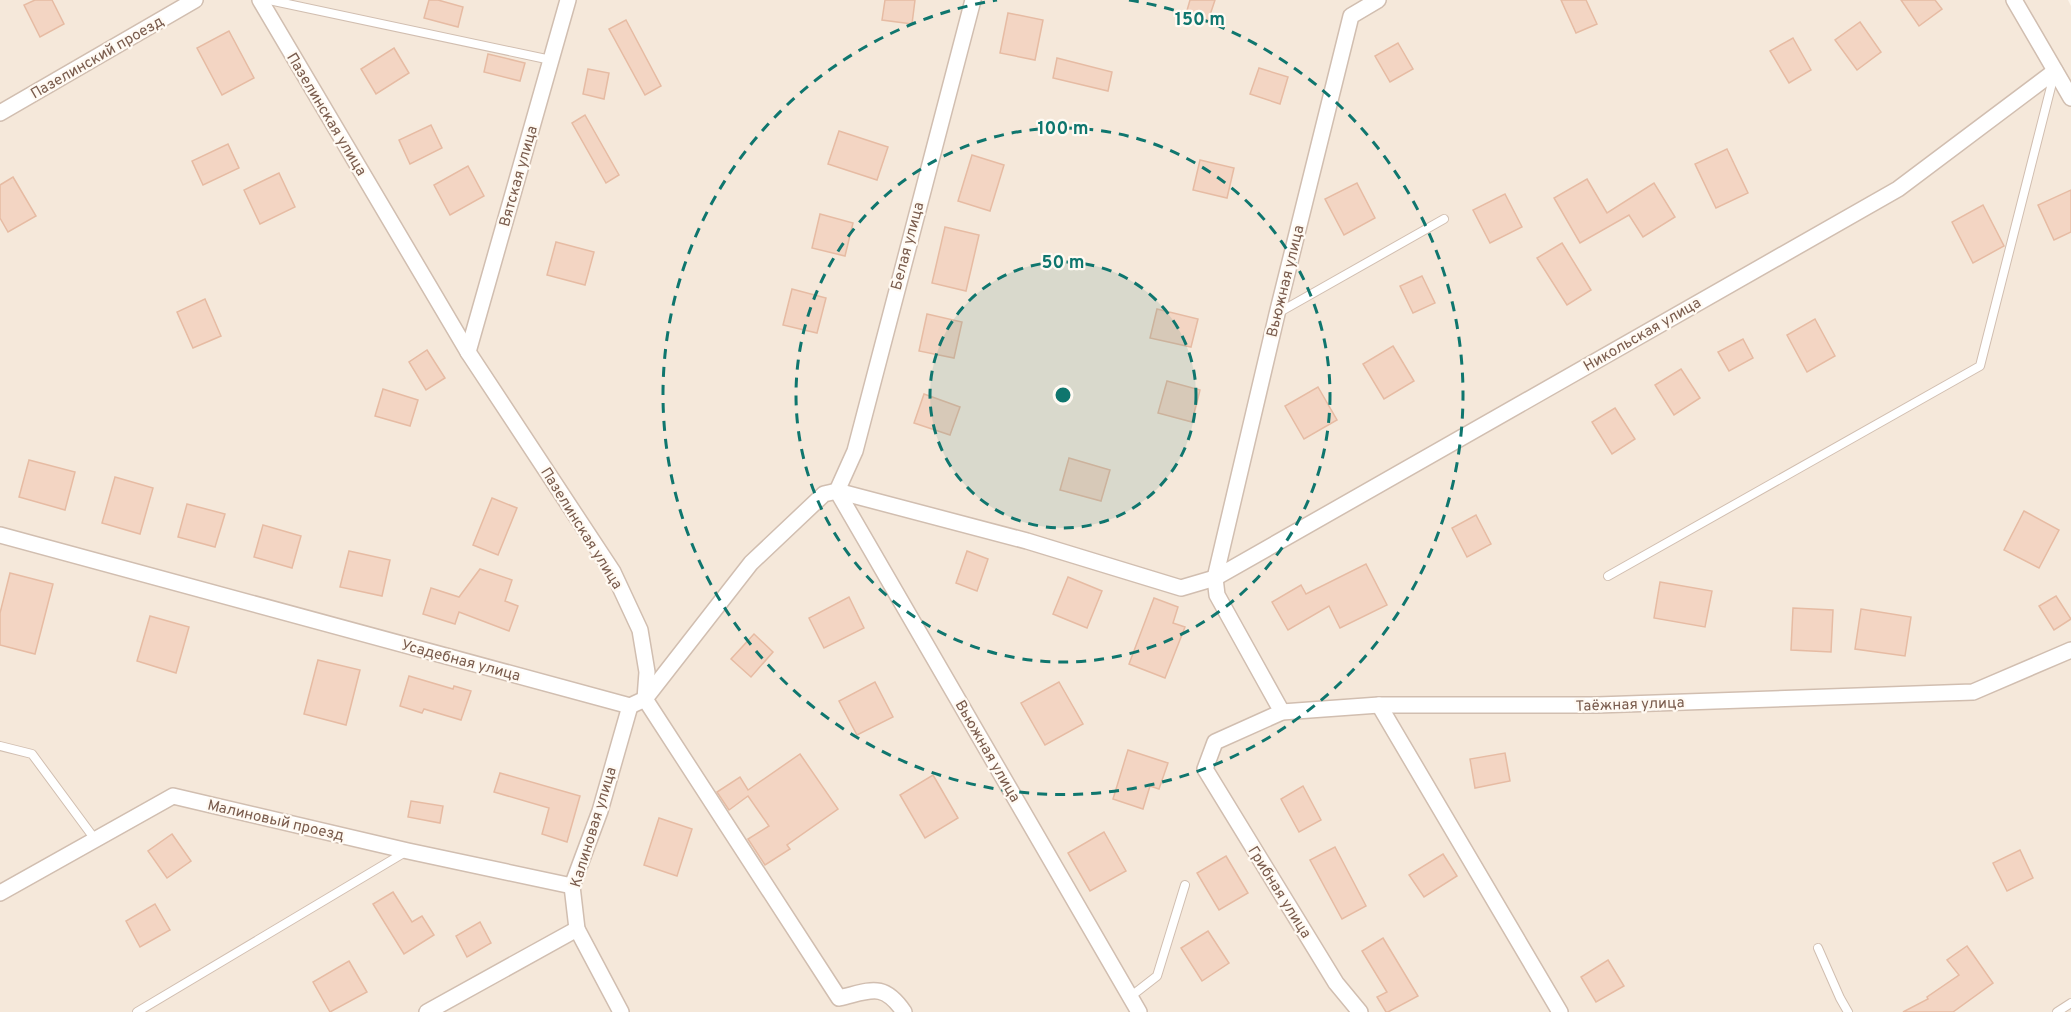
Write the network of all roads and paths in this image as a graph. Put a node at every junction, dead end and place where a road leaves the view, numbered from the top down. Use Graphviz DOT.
graph roads {
  1 [pos="195,0"];
  2 [pos="260,0"];
  3 [pos="269,0"];
  4 [pos="568,0"];
  5 [pos="973,0"];
  6 [pos="1378,0"];
  7 [pos="2014,0"];
  8 [pos="551,60"];
  9 [pos="2055,71"];
  10 [pos="2071,98"];
  11 [pos="0,113"];
  12 [pos="1444,219"];
  13 [pos="1277,314"];
  14 [pos="468,352"];
  15 [pos="837,491"];
  16 [pos="0,535"];
  17 [pos="1608,576"];
  18 [pos="1215,578"];
  19 [pos="2071,650"];
  20 [pos="645,699"];
  21 [pos="630,705"];
  22 [pos="1379,705"];
  23 [pos="1282,712"];
  24 [pos="0,746"];
  25 [pos="1205,769"];
  26 [pos="94,838"];
  27 [pos="408,851"];
  28 [pos="1185,885"];
  29 [pos="572,886"];
  30 [pos="0,892"];
  31 [pos="577,929"];
  32 [pos="1818,948"];
  33 [pos="1130,998"];
  34 [pos="2071,1003"];
  35 [pos="137,1012"];
  36 [pos="427,1012"];
  37 [pos="621,1012"];
  38 [pos="904,1012"];
  39 [pos="1138,1012"];
  40 [pos="1360,1012"];
  41 [pos="1560,1012"];
  42 [pos="1848,1012"];
  43 [pos="2057,1012"];
  1 -- 11 [label="street, Пазелинский проезд"];
  2 -- 14 [label="street, Пазелинская улица"];
  3 -- 8 [label="lane"];
  4 -- 8 [label="street, Вятская улица"];
  5 -- 15 [label="street, Белая улица"];
  6 -- 13 [label="street, Вьюжная улица"];
  7 -- 9 [label="street"];
  8 -- 14 [label="street, Вятская улица"];
  9 -- 10 [label="street"];
  9 -- 17 [label="lane"];
  9 -- 18 [label="street, Никольская улица"];
  12 -- 13 [label="lane"];
  13 -- 18 [label="street, Вьюжная улица"];
  14 -- 20 [label="street, Пазелинская улица"];
  15 -- 18 [label="street, Никольская улица"];
  15 -- 20 [label="street"];
  15 -- 33 [label="street, Вьюжная улица"];
  16 -- 21 [label="street, Усадебная улица"];
  18 -- 23 [label="street"];
  19 -- 22 [label="street, Таёжная улица"];
  20 -- 21 [label="street"];
  20 -- 38 [label="street"];
  21 -- 29 [label="street, Калиновая улица"];
  22 -- 23 [label="street, Таёжная улица"];
  22 -- 41 [label="street"];
  23 -- 25 [label="street, Таёжная улица"];
  24 -- 26 [label="lane"];
  25 -- 40 [label="street, Грибная улица"];
  26 -- 27 [label="street, Малиновый проезд"];
  26 -- 30 [label="street, Малиновый проезд"];
  27 -- 29 [label="street, Малиновый проезд"];
  27 -- 35 [label="lane"];
  28 -- 33 [label="lane"];
  29 -- 31 [label="street, Калиновая улица"];
  31 -- 36 [label="street"];
  31 -- 37 [label="street, Калиновая улица"];
  32 -- 42 [label="lane"];
  33 -- 39 [label="street, Вьюжная улица"];
  34 -- 43 [label="lane"];
}
